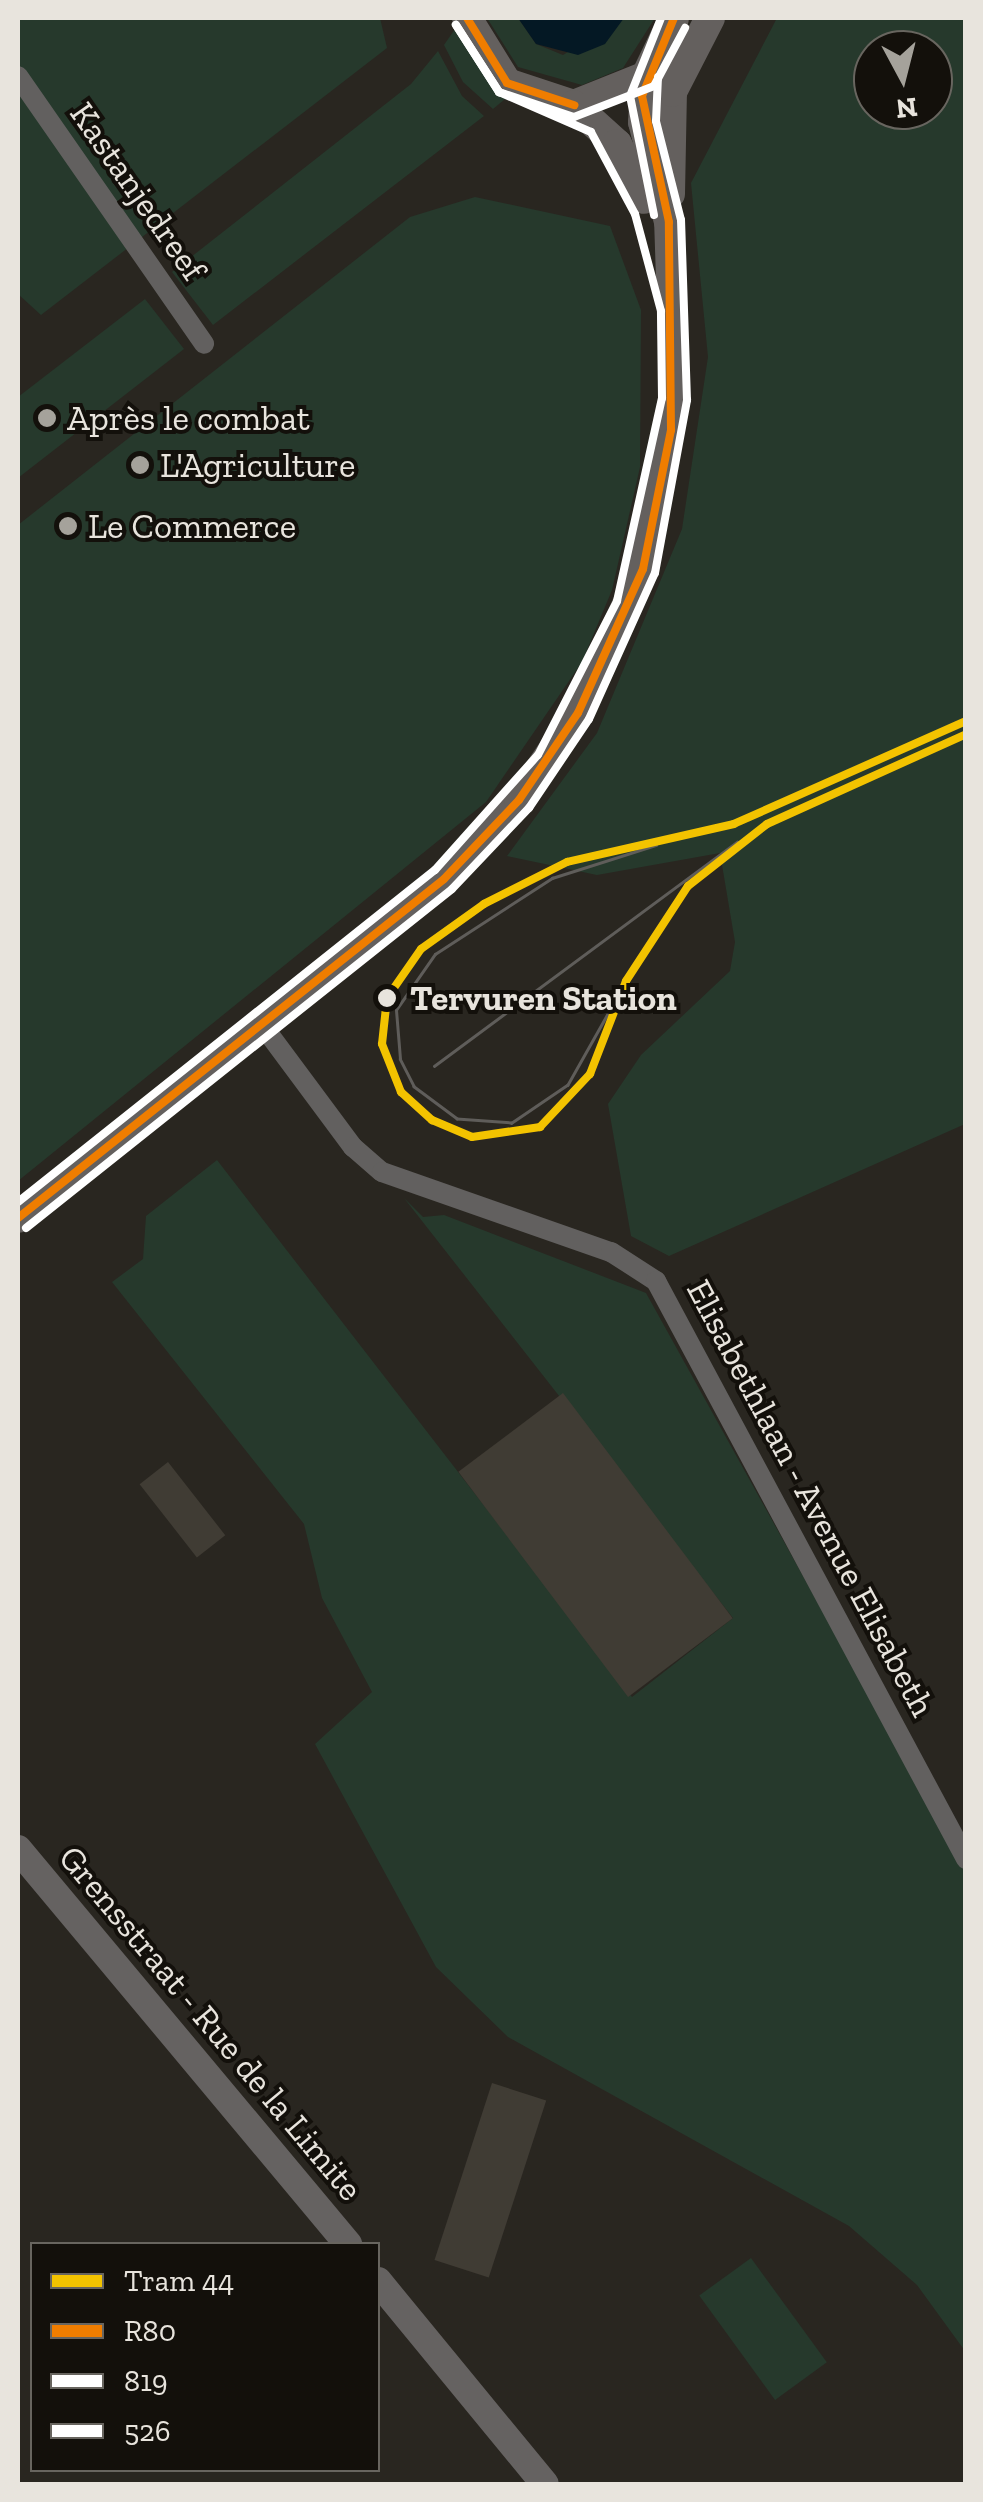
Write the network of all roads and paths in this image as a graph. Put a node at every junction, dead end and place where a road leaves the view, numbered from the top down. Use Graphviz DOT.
graph roads {
  1 [pos="467,18"];
  2 [pos="710,18"];
  3 [pos="676,19"];
  4 [pos="18,76"];
  5 [pos="646,76"];
  6 [pos="574,105"];
  7 [pos="669,222"];
  8 [pos="672,309"];
  9 [pos="204,344"];
  10 [pos="263,1026"];
  11 [pos="18,1218"];
  12 [pos="18,1849"];
  13 [pos="966,1858"];
  14 [pos="346,2242"];
  15 [pos="380,2283"];
  16 [pos="545,2484"];
  1 -- 6 [label="main road"];
  2 -- 7 [label="main road"];
  3 -- 5 [label="main road"];
  4 -- 9 [label="street, Kastanjedreef"];
  5 -- 6 [label="main road"];
  5 -- 7 [label="main road"];
  6 -- 8 [label="main road"];
  7 -- 8 [label="main road"];
  8 -- 10 [label="main road"];
  10 -- 11 [label="main road"];
  10 -- 13 [label="street, Elisabethlaan - Avenue Elisabeth"];
  12 -- 14 [label="street, Grensstraat - Rue de la Limite"];
  15 -- 16 [label="street"];
}
